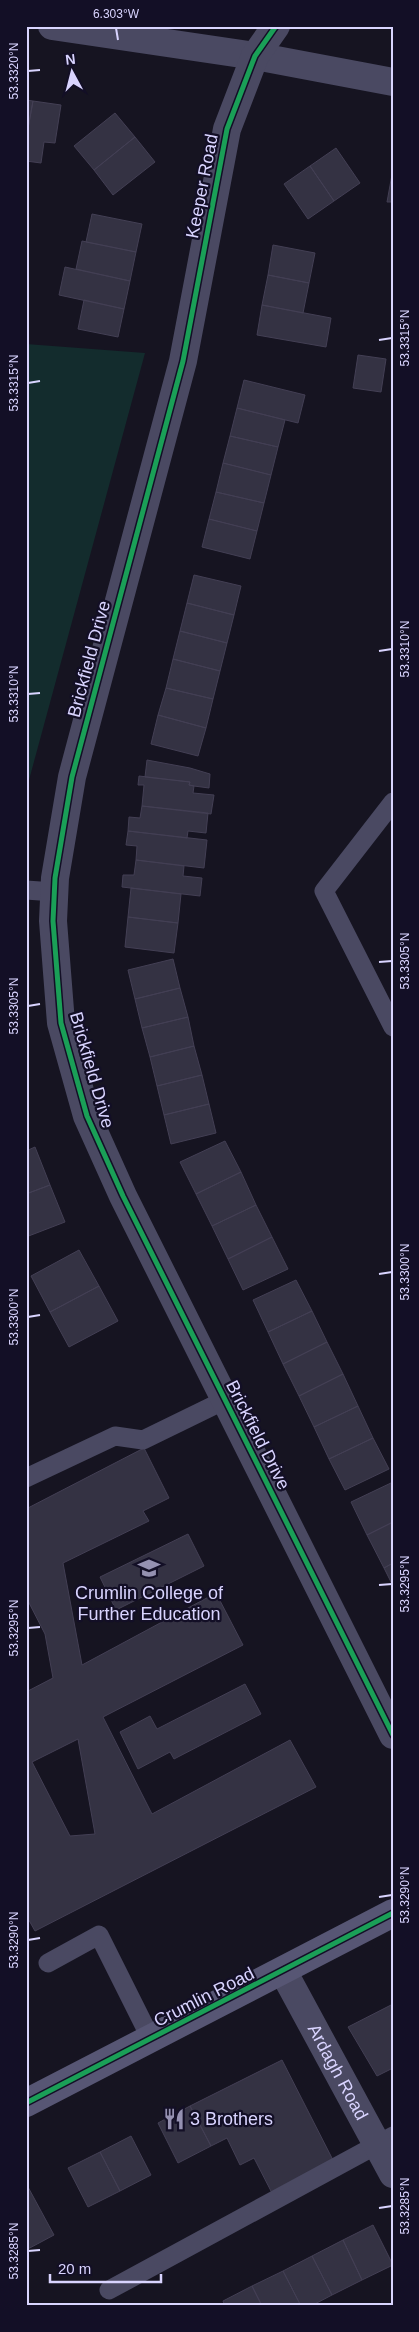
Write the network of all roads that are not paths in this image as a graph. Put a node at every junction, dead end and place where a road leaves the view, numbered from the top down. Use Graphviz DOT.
graph roads {
  1 [pos="52,26"];
  2 [pos="276,26"];
  3 [pos="255,56"];
  4 [pos="393,82"];
  5 [pos="183,360"];
  6 [pos="393,802"];
  7 [pos="26,890"];
  8 [pos="54,892"];
  9 [pos="393,1027"];
  10 [pos="225,1400"];
  11 [pos="26,1478"];
  12 [pos="393,1735"];
  13 [pos="393,1913"];
  14 [pos="48,1963"];
  15 [pos="283,1971"];
  16 [pos="151,2039"];
  17 [pos="26,2103"];
  18 [pos="385,2140"];
  19 [pos="393,2174"];
  20 [pos="109,2290"];
  1 -- 3 [label="street"];
  2 -- 3 [label="street, Keeper Road"];
  3 -- 4 [label="street"];
  3 -- 5 [label="street, Keeper Road"];
  5 -- 8 [label="street, Brickfield Drive"];
  6 -- 9 [label="lane"];
  7 -- 8 [label="lane"];
  8 -- 10 [label="street, Brickfield Drive"];
  10 -- 11 [label="lane"];
  10 -- 12 [label="street, Brickfield Drive"];
  13 -- 15 [label="main road, Crumlin Road"];
  14 -- 16 [label="lane"];
  15 -- 16 [label="main road, Crumlin Road"];
  15 -- 18 [label="street, Ardagh Road"];
  16 -- 17 [label="main road, Crumlin Road"];
  18 -- 19 [label="street, Ardagh Road"];
  18 -- 20 [label="lane"];
}
